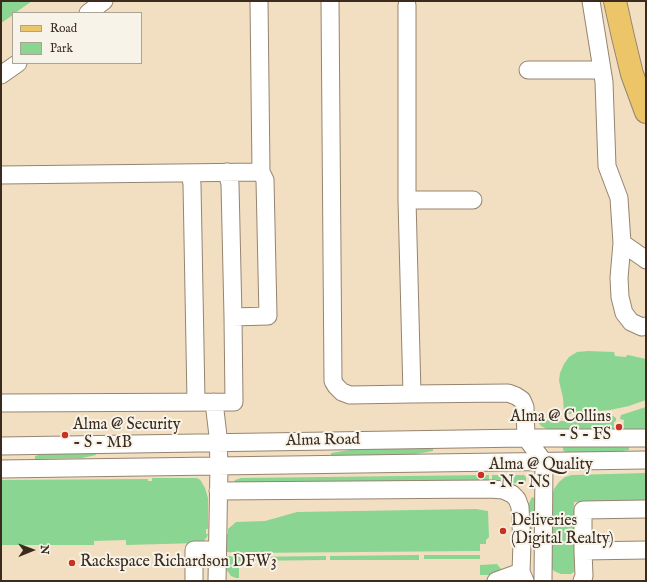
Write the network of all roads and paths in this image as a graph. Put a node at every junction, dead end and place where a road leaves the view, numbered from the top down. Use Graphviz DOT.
graph roads {
  1 [pos="104,1"];
  2 [pos="259,1"];
  3 [pos="330,1"];
  4 [pos="591,1"];
  5 [pos="615,1"];
  6 [pos="408,2"];
  7 [pos="89,12"];
  8 [pos="17,64"];
  9 [pos="528,70"];
  10 [pos="602,70"];
  11 [pos="1,75"];
  12 [pos="646,112"];
  13 [pos="227,172"];
  14 [pos="261,172"];
  15 [pos="190,173"];
  16 [pos="1,175"];
  17 [pos="407,200"];
  18 [pos="473,200"];
  19 [pos="622,243"];
  20 [pos="646,260"];
  21 [pos="232,317"];
  22 [pos="646,326"];
  23 [pos="412,394"];
  24 [pos="196,401"];
  25 [pos="214,402"];
  26 [pos="1,403"];
  27 [pos="526,438"];
  28 [pos="646,438"];
  29 [pos="218,442"];
  30 [pos="1,446"];
  31 [pos="646,460"];
  32 [pos="544,462"];
  33 [pos="219,466"];
  34 [pos="1,469"];
  35 [pos="218,491"];
  36 [pos="646,510"];
  37 [pos="218,550"];
  38 [pos="646,550"];
  39 [pos="583,551"];
  40 [pos="523,577"];
  41 [pos="194,581"];
  42 [pos="217,581"];
  43 [pos="496,581"];
  44 [pos="543,581"];
  45 [pos="582,581"];
  1 -- 7 [label="street"];
  2 -- 14 [label="street"];
  3 -- 23 [label="street"];
  4 -- 10 [label="street"];
  5 -- 12 [label="main road"];
  6 -- 17 [label="street"];
  8 -- 11 [label="street"];
  9 -- 10 [label="street"];
  10 -- 19 [label="street"];
  13 -- 14 [label="street"];
  13 -- 15 [label="street"];
  13 -- 21 [label="street"];
  14 -- 21 [label="street"];
  15 -- 16 [label="street"];
  15 -- 24 [label="street"];
  17 -- 18 [label="street"];
  17 -- 23 [label="street"];
  19 -- 20 [label="street"];
  19 -- 22 [label="street"];
  21 -- 25 [label="street"];
  23 -- 27 [label="street"];
  24 -- 25 [label="street"];
  24 -- 26 [label="street"];
  25 -- 29 [label="street"];
  27 -- 28 [label="street, Alma Road"];
  27 -- 29 [label="street, Alma Road"];
  27 -- 32 [label="street"];
  29 -- 30 [label="street, Alma Road"];
  29 -- 33 [label="street"];
  31 -- 32 [label="street, Alma Road"];
  32 -- 33 [label="street, Alma Road"];
  32 -- 44 [label="street"];
  33 -- 34 [label="street, Alma Road"];
  33 -- 35 [label="street"];
  35 -- 37 [label="street"];
  35 -- 40 [label="street"];
  36 -- 39 [label="street"];
  37 -- 41 [label="street"];
  37 -- 42 [label="street"];
  38 -- 39 [label="street"];
  39 -- 45 [label="street"];
  40 -- 43 [label="street"];
}
